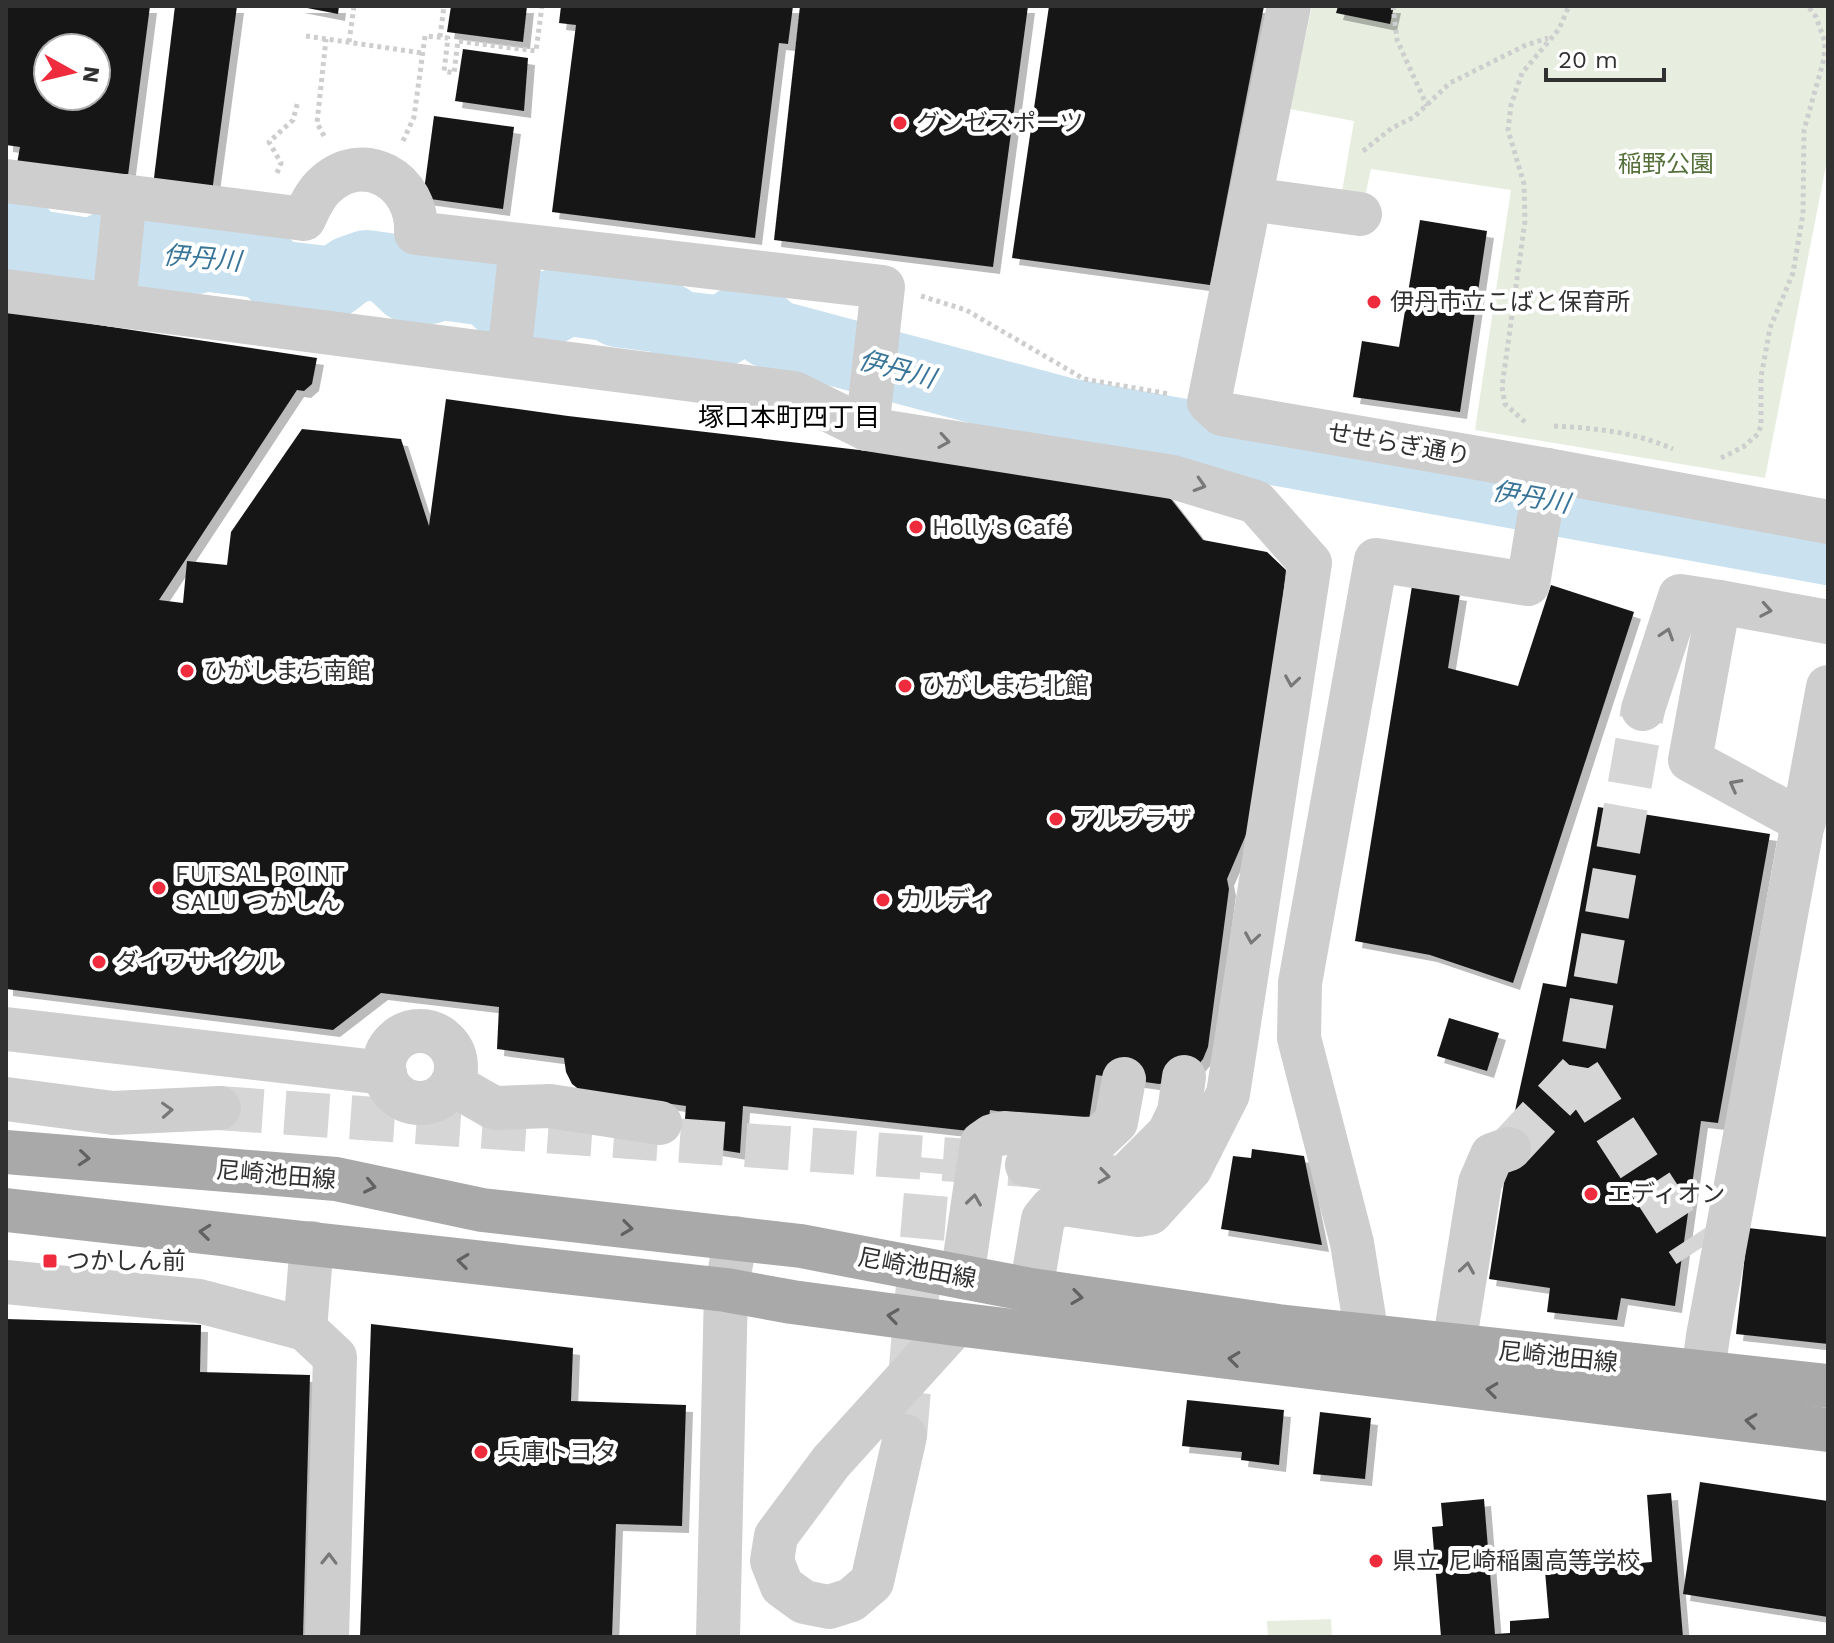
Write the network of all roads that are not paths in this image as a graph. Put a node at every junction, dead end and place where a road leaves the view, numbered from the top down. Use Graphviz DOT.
graph roads {
  1 [pos="1289,6"];
  2 [pos="6,181"];
  3 [pos="125,196"];
  4 [pos="1250,199"];
  5 [pos="1360,214"];
  6 [pos="521,246"];
  7 [pos="6,291"];
  8 [pos="114,305"];
  9 [pos="509,356"];
  10 [pos="869,414"];
  11 [pos="1543,490"];
  12 [pos="1828,522"];
  13 [pos="1719,602"];
  14 [pos="1828,622"];
  15 [pos="1828,687"];
  16 [pos="1643,709"];
  17 [pos="1804,822"];
  18 [pos="6,1029"];
  19 [pos="1184,1077"];
  20 [pos="1124,1079"];
  21 [pos="6,1099"];
  22 [pos="219,1108"];
  23 [pos="660,1123"];
  24 [pos="1509,1149"];
  25 [pos="6,1152"];
  26 [pos="1027,1165"];
  27 [pos="6,1210"];
  28 [pos="736,1238"];
  29 [pos="312,1243"];
  30 [pos="1695,1252"];
  31 [pos="962,1277"];
  32 [pos="6,1282"];
  33 [pos="726,1290"];
  34 [pos="1031,1290"];
  35 [pos="1713,1305"];
  36 [pos="956,1324"];
  37 [pos="305,1329"];
  38 [pos="1367,1336"];
  39 [pos="1454,1345"];
  40 [pos="1703,1372"];
  41 [pos="1828,1386"];
  42 [pos="1697,1415"];
  43 [pos="1828,1430"];
  44 [pos="905,1436"];
  45 [pos="327,1637"];
  46 [pos="718,1637"];
  1 -- 4 [label="street"];
  2 -- 3 [label="street"];
  3 -- 6 [label="street"];
  3 -- 8 [label="street"];
  4 -- 5 [label="street"];
  4 -- 11 [label="street, せせらぎ通り"];
  6 -- 9 [label="street"];
  6 -- 10 [label="street"];
  7 -- 8 [label="street"];
  8 -- 9 [label="street"];
  9 -- 10 [label="street"];
  10 -- 34 [label="street, one-way"];
  11 -- 12 [label="street, せせらぎ通り"];
  11 -- 38 [label="street"];
  13 -- 14 [label="street, one-way"];
  16 -- 13 [label="street, one-way"];
  17 -- 13 [label="street, one-way"];
  15 -- 17 [label="street"];
  17 -- 35 [label="street"];
  18 -- 23 [label="street"];
  26 -- 19 [label="street, one-way"];
  31 -- 20 [label="street, one-way"];
  21 -- 22 [label="street, one-way"];
  39 -- 24 [label="street, one-way"];
  25 -- 28 [label="main road, 尼崎池田線, one-way"];
  29 -- 27 [label="main road, 尼崎池田線, one-way"];
  28 -- 31 [label="main road, 尼崎池田線"];
  28 -- 33 [label="street"];
  33 -- 29 [label="main road, 尼崎池田線, one-way"];
  29 -- 37 [label="street"];
  30 -- 35 [label="street"];
  31 -- 34 [label="main road, 尼崎池田線"];
  32 -- 37 [label="street"];
  36 -- 33 [label="main road, 尼崎池田線, one-way"];
  33 -- 46 [label="street"];
  34 -- 38 [label="main road, 尼崎池田線, one-way"];
  35 -- 40 [label="street"];
  42 -- 36 [label="main road, 尼崎池田線, one-way"];
  36 -- 44 [label="street"];
  45 -- 37 [label="street, one-way"];
  38 -- 39 [label="main road, 尼崎池田線"];
  39 -- 40 [label="main road, 尼崎池田線"];
  40 -- 41 [label="main road, 尼崎池田線"];
  40 -- 42 [label="street"];
  43 -- 42 [label="main road, 尼崎池田線, one-way"];
}
